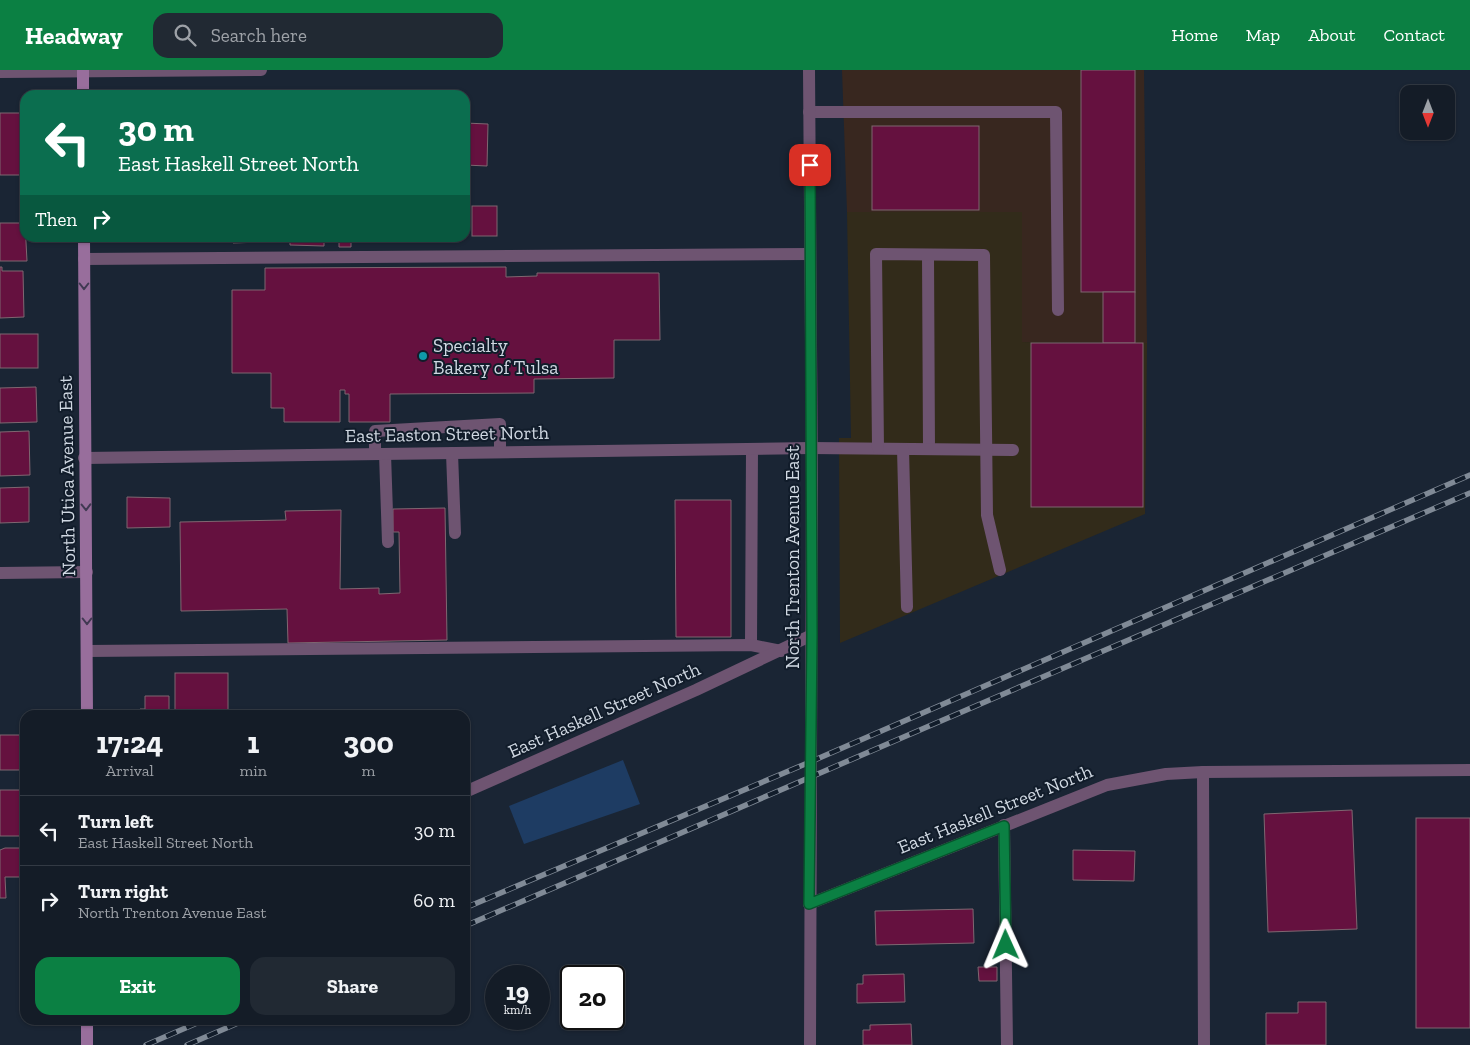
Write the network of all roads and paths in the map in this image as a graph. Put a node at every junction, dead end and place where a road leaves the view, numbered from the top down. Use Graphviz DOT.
graph roads {
  1 [pos="262,70"];
  2 [pos="809,70"];
  3 [pos="83,71"];
  4 [pos="0,72"];
  5 [pos="83,90"];
  6 [pos="809,112"];
  7 [pos="84,242"];
  8 [pos="810,254"];
  9 [pos="928,255"];
  10 [pos="84,259"];
  11 [pos="1058,310"];
  12 [pos="811,448"];
  13 [pos="878,448"];
  14 [pos="752,449"];
  15 [pos="903,449"];
  16 [pos="929,449"];
  17 [pos="986,449"];
  18 [pos="1013,450"];
  19 [pos="500,452"];
  20 [pos="452,453"];
  21 [pos="380,454"];
  22 [pos="84,458"];
  23 [pos="455,533"];
  24 [pos="388,542"];
  25 [pos="1000,570"];
  26 [pos="87,572"];
  27 [pos="0,573"];
  28 [pos="907,607"];
  29 [pos="812,635"];
  30 [pos="751,644"];
  31 [pos="87,650"];
  32 [pos="780,651"];
  33 [pos="87,710"];
  34 [pos="1470,770"];
  35 [pos="1203,772"];
  36 [pos="470,790"];
  37 [pos="1004,826"];
  38 [pos="809,904"];
  39 [pos="87,1025"];
  40 [pos="87,1045"];
  41 [pos="810,1045"];
  42 [pos="1007,1045"];
  43 [pos="1204,1045"];
  1 -- 3 [label="street"];
  2 -- 6 [label="street, North Trenton Avenue East"];
  3 -- 4 [label="street"];
  3 -- 5 [label="main road"];
  6 -- 8 [label="street, North Trenton Avenue East"];
  6 -- 11 [label="street"];
  7 -- 10 [label="main road, North Utica Avenue East"];
  8 -- 10 [label="street"];
  8 -- 12 [label="street, North Trenton Avenue East"];
  9 -- 13 [label="street"];
  9 -- 16 [label="street"];
  9 -- 17 [label="street"];
  10 -- 22 [label="main road, North Utica Avenue East, one-way"];
  12 -- 13 [label="street, East Easton Street North"];
  12 -- 14 [label="street, East Easton Street North"];
  12 -- 29 [label="street, North Trenton Avenue East"];
  13 -- 15 [label="street, East Easton Street North"];
  14 -- 19 [label="street, East Easton Street North"];
  14 -- 30 [label="street"];
  15 -- 16 [label="street, East Easton Street North"];
  15 -- 28 [label="street"];
  16 -- 17 [label="street, East Easton Street North"];
  17 -- 18 [label="street, East Easton Street North"];
  17 -- 25 [label="street"];
  19 -- 20 [label="street, East Easton Street North"];
  19 -- 21 [label="street"];
  20 -- 21 [label="street, East Easton Street North"];
  20 -- 23 [label="street"];
  21 -- 22 [label="street, East Easton Street North"];
  21 -- 24 [label="street"];
  22 -- 26 [label="main road, North Utica Avenue East, one-way"];
  26 -- 27 [label="street"];
  26 -- 31 [label="main road, North Utica Avenue East, one-way"];
  29 -- 32 [label="street, East Haskell Street North"];
  29 -- 38 [label="street, North Trenton Avenue East"];
  30 -- 31 [label="street"];
  30 -- 32 [label="street"];
  31 -- 33 [label="main road, North Utica Avenue East"];
  32 -- 36 [label="street, East Haskell Street North"];
  34 -- 35 [label="street, East Haskell Street North"];
  35 -- 37 [label="street, East Haskell Street North"];
  35 -- 43 [label="street"];
  37 -- 38 [label="street, East Haskell Street North"];
  37 -- 42 [label="street"];
  38 -- 41 [label="street, North Trenton Avenue East"];
  39 -- 40 [label="main road"];
}
